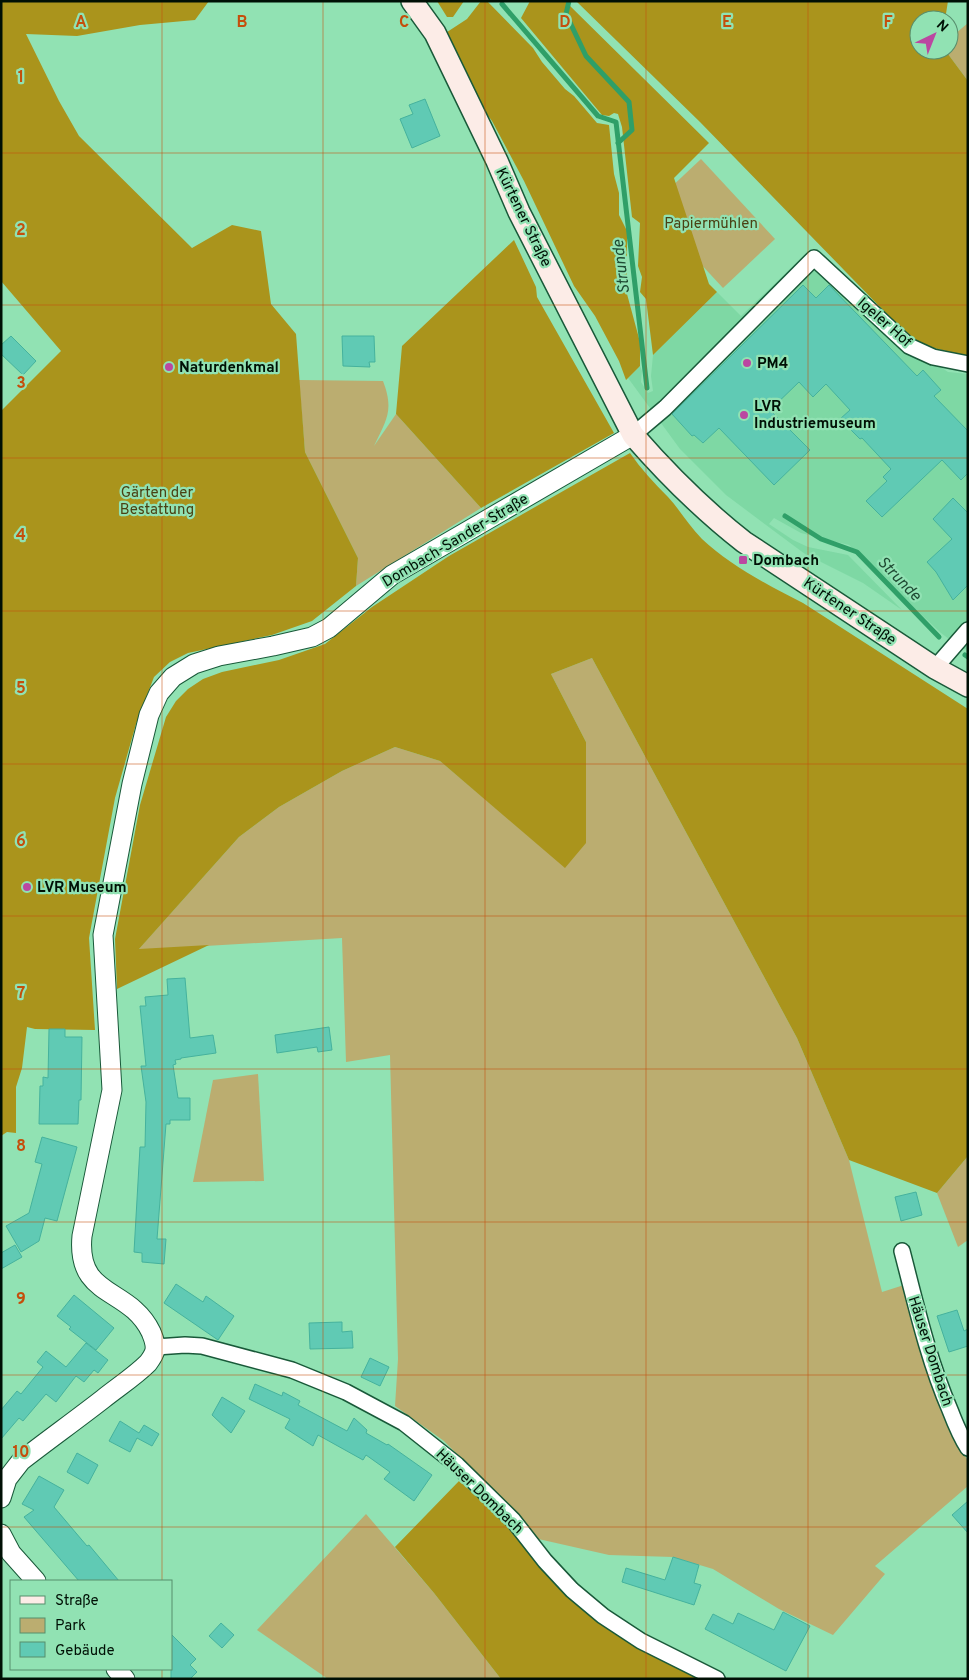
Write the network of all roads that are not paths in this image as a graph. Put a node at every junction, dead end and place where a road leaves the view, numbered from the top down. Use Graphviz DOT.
graph roads {
  1 [pos="412,1"];
  2 [pos="968,364"];
  3 [pos="633,435"];
  4 [pos="968,630"];
  5 [pos="934,668"];
  6 [pos="968,686"];
  7 [pos="902,1251"];
  8 [pos="156,1348"];
  9 [pos="968,1448"];
  10 [pos="1,1498"];
  11 [pos="1,1534"];
  12 [pos="35,1580"];
  13 [pos="717,1679"];
  1 -- 3 [label="main road, Kürtener Straße"];
  2 -- 3 [label="street, Igeler Hof"];
  3 -- 5 [label="main road, Kürtener Straße"];
  3 -- 8 [label="street, Dombach-Sander-Straße"];
  4 -- 5 [label="street"];
  5 -- 6 [label="main road, Kürtener Straße"];
  7 -- 9 [label="street, Häuser Dombach"];
  8 -- 10 [label="street"];
  8 -- 13 [label="street, Häuser Dombach"];
  11 -- 12 [label="street"];
}
